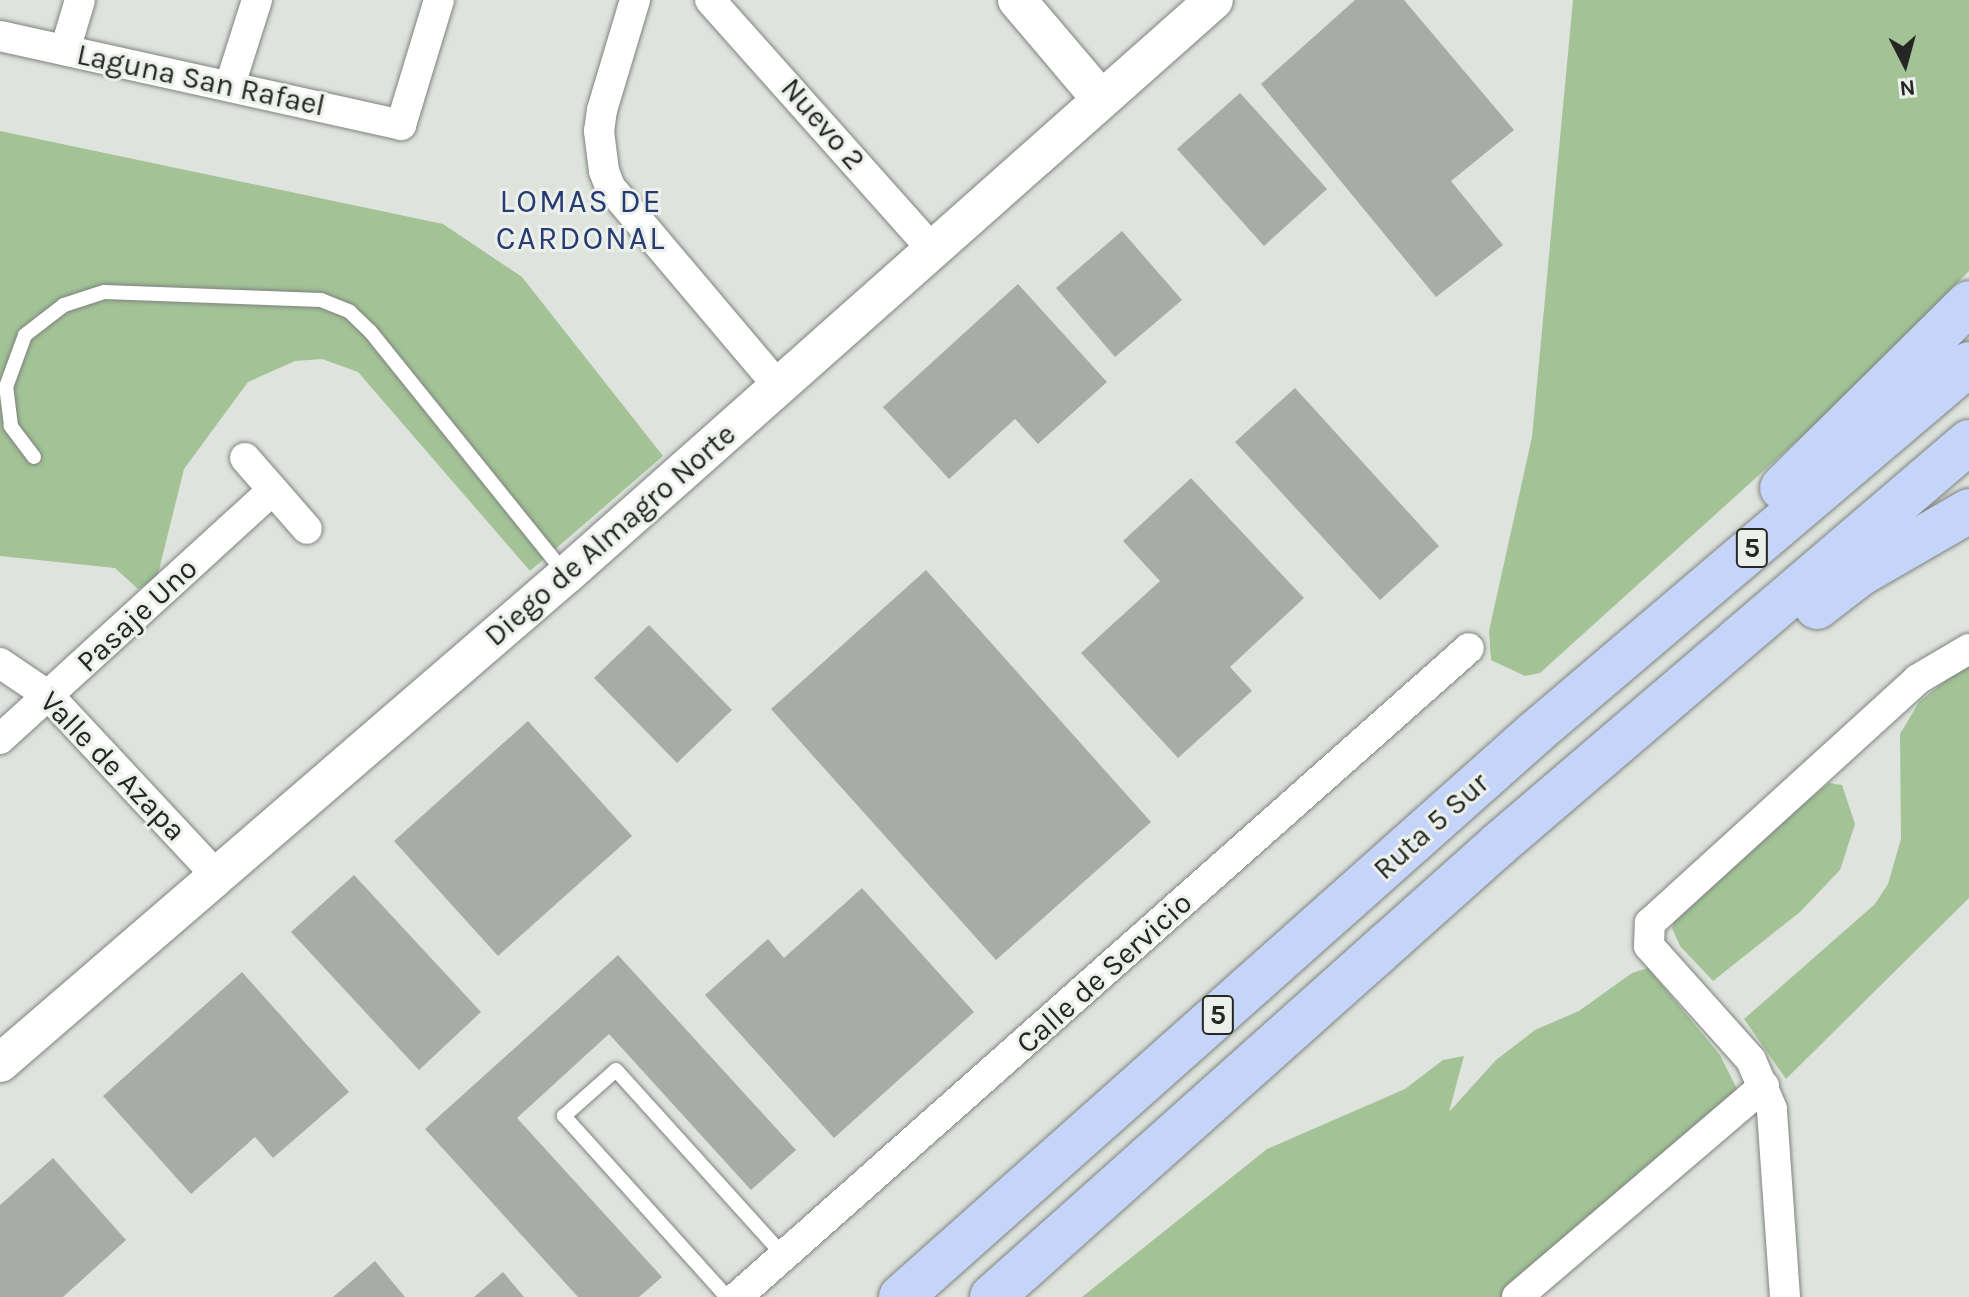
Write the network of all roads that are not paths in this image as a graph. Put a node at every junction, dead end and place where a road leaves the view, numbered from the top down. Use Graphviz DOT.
graph roads {
  1 [pos="80,0"];
  2 [pos="257,0"];
  3 [pos="439,0"];
  4 [pos="635,0"];
  5 [pos="710,0"];
  6 [pos="1017,0"];
  7 [pos="1214,0"];
  8 [pos="0,36"];
  9 [pos="65,50"];
  10 [pos="230,85"];
  11 [pos="1101,99"];
  12 [pos="933,250"];
  13 [pos="1969,303"];
  14 [pos="1969,364"];
  15 [pos="779,387"];
  16 [pos="1969,442"];
  17 [pos="34,457"];
  18 [pos="245,458"];
  19 [pos="273,490"];
  20 [pos="1969,511"];
  21 [pos="307,529"];
  22 [pos="566,575"];
  23 [pos="1469,648"];
  24 [pos="1969,649"];
  25 [pos="0,663"];
  26 [pos="49,696"];
  27 [pos="1536,732"];
  28 [pos="0,739"];
  29 [pos="1498,845"];
  30 [pos="218,877"];
  31 [pos="0,1063"];
  32 [pos="1764,1086"];
  33 [pos="784,1256"];
  34 [pos="727,1297"];
  35 [pos="737,1297"];
  36 [pos="901,1297"];
  37 [pos="992,1297"];
  38 [pos="1517,1297"];
  39 [pos="1785,1297"];
  1 -- 9 [label="street"];
  2 -- 10 [label="street"];
  3 -- 10 [label="street, Laguna San Rafael"];
  4 -- 15 [label="street"];
  5 -- 12 [label="street, Nuevo 2"];
  6 -- 11 [label="street"];
  7 -- 11 [label="street, Diego de Almagro Norte"];
  8 -- 9 [label="street, Laguna San Rafael"];
  9 -- 10 [label="street, Laguna San Rafael"];
  11 -- 12 [label="street, Diego de Almagro Norte"];
  12 -- 15 [label="street, Diego de Almagro Norte"];
  13 -- 27 [label="highway"];
  14 -- 27 [label="highway, Ruta 5 Sur / 5"];
  15 -- 22 [label="street, Diego de Almagro Norte"];
  16 -- 29 [label="highway, Ruta 5 Sur / 5"];
  17 -- 22 [label="lane"];
  18 -- 19 [label="street"];
  19 -- 21 [label="street"];
  19 -- 26 [label="street, Pasaje Uno"];
  20 -- 29 [label="highway"];
  22 -- 30 [label="street, Diego de Almagro Norte"];
  23 -- 33 [label="street, Calle de Servicio"];
  24 -- 32 [label="street"];
  25 -- 26 [label="street, Valle de Azapa"];
  26 -- 28 [label="street, Pasaje Uno"];
  26 -- 30 [label="street, Valle de Azapa"];
  27 -- 36 [label="highway, Ruta 5 Sur / 5"];
  29 -- 37 [label="highway, Ruta 5 Sur / 5"];
  30 -- 31 [label="street, Diego de Almagro Norte"];
  32 -- 38 [label="street"];
  32 -- 39 [label="street"];
  33 -- 34 [label="lane"];
  33 -- 35 [label="street, Calle de Servicio"];
}
